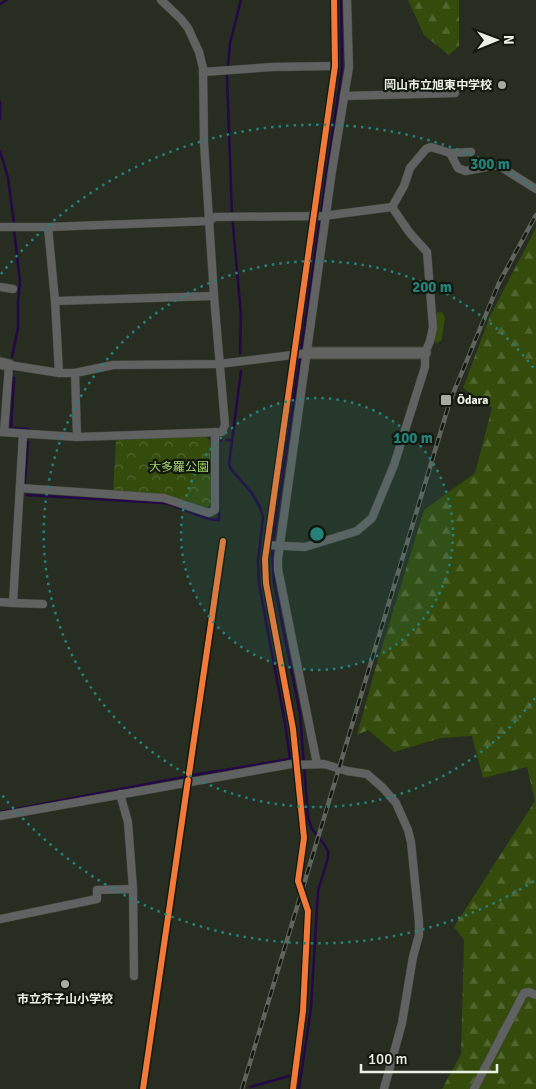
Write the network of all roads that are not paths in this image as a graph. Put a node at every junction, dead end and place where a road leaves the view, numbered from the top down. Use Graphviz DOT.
graph roads {
  1 [pos="160,0"];
  2 [pos="334,0"];
  3 [pos="347,0"];
  4 [pos="341,9"];
  5 [pos="335,66"];
  6 [pos="203,72"];
  7 [pos="455,93"];
  8 [pos="338,98"];
  9 [pos="471,152"];
  10 [pos="450,153"];
  11 [pos="533,186"];
  12 [pos="392,207"];
  13 [pos="320,216"];
  14 [pos="209,221"];
  15 [pos="0,227"];
  16 [pos="48,227"];
  17 [pos="0,287"];
  18 [pos="13,289"];
  19 [pos="214,296"];
  20 [pos="55,300"];
  21 [pos="301,354"];
  22 [pos="425,354"];
  23 [pos="4,364"];
  24 [pos="219,364"];
  25 [pos="60,373"];
  26 [pos="75,373"];
  27 [pos="2,432"];
  28 [pos="215,432"];
  29 [pos="23,434"];
  30 [pos="77,437"];
  31 [pos="20,488"];
  32 [pos="274,545"];
  33 [pos="0,602"];
  34 [pos="13,603"];
  35 [pos="43,604"];
  36 [pos="300,764"];
  37 [pos="317,764"];
  38 [pos="120,794"];
  39 [pos="0,816"];
  40 [pos="132,888"];
  41 [pos="0,919"];
  42 [pos="134,976"];
  43 [pos="536,995"];
  44 [pos="293,1089"];
  45 [pos="384,1089"];
  46 [pos="474,1089"];
  1 -- 6 [label="street"];
  2 -- 4 [label="street"];
  3 -- 4 [label="street"];
  4 -- 5 [label="street"];
  4 -- 8 [label="street"];
  5 -- 6 [label="street"];
  5 -- 8 [label="street"];
  6 -- 14 [label="street"];
  7 -- 8 [label="street"];
  8 -- 13 [label="street"];
  8 -- 13 [label="street"];
  9 -- 10 [label="street"];
  10 -- 11 [label="street"];
  10 -- 12 [label="street"];
  12 -- 13 [label="street"];
  12 -- 22 [label="street"];
  13 -- 14 [label="street"];
  13 -- 21 [label="street"];
  13 -- 21 [label="street"];
  14 -- 16 [label="street"];
  14 -- 19 [label="street"];
  15 -- 16 [label="street"];
  16 -- 20 [label="street"];
  17 -- 18 [label="street"];
  19 -- 20 [label="street"];
  19 -- 24 [label="street"];
  20 -- 25 [label="street"];
  21 -- 22 [label="street"];
  21 -- 24 [label="street"];
  21 -- 32 [label="street"];
  21 -- 32 [label="street"];
  22 -- 32 [label="street"];
  23 -- 25 [label="street"];
  23 -- 27 [label="street"];
  24 -- 26 [label="street"];
  24 -- 28 [label="street"];
  25 -- 26 [label="street"];
  26 -- 30 [label="street"];
  27 -- 29 [label="street"];
  28 -- 30 [label="street"];
  28 -- 31 [label="street"];
  29 -- 30 [label="street"];
  29 -- 31 [label="street"];
  31 -- 34 [label="street"];
  32 -- 36 [label="street"];
  32 -- 37 [label="street"];
  33 -- 34 [label="street"];
  34 -- 35 [label="street"];
  36 -- 37 [label="street"];
  36 -- 38 [label="street"];
  36 -- 44 [label="street"];
  37 -- 45 [label="street"];
  38 -- 39 [label="street"];
  38 -- 40 [label="street"];
  40 -- 41 [label="street"];
  40 -- 42 [label="street"];
  43 -- 46 [label="street"];
}
